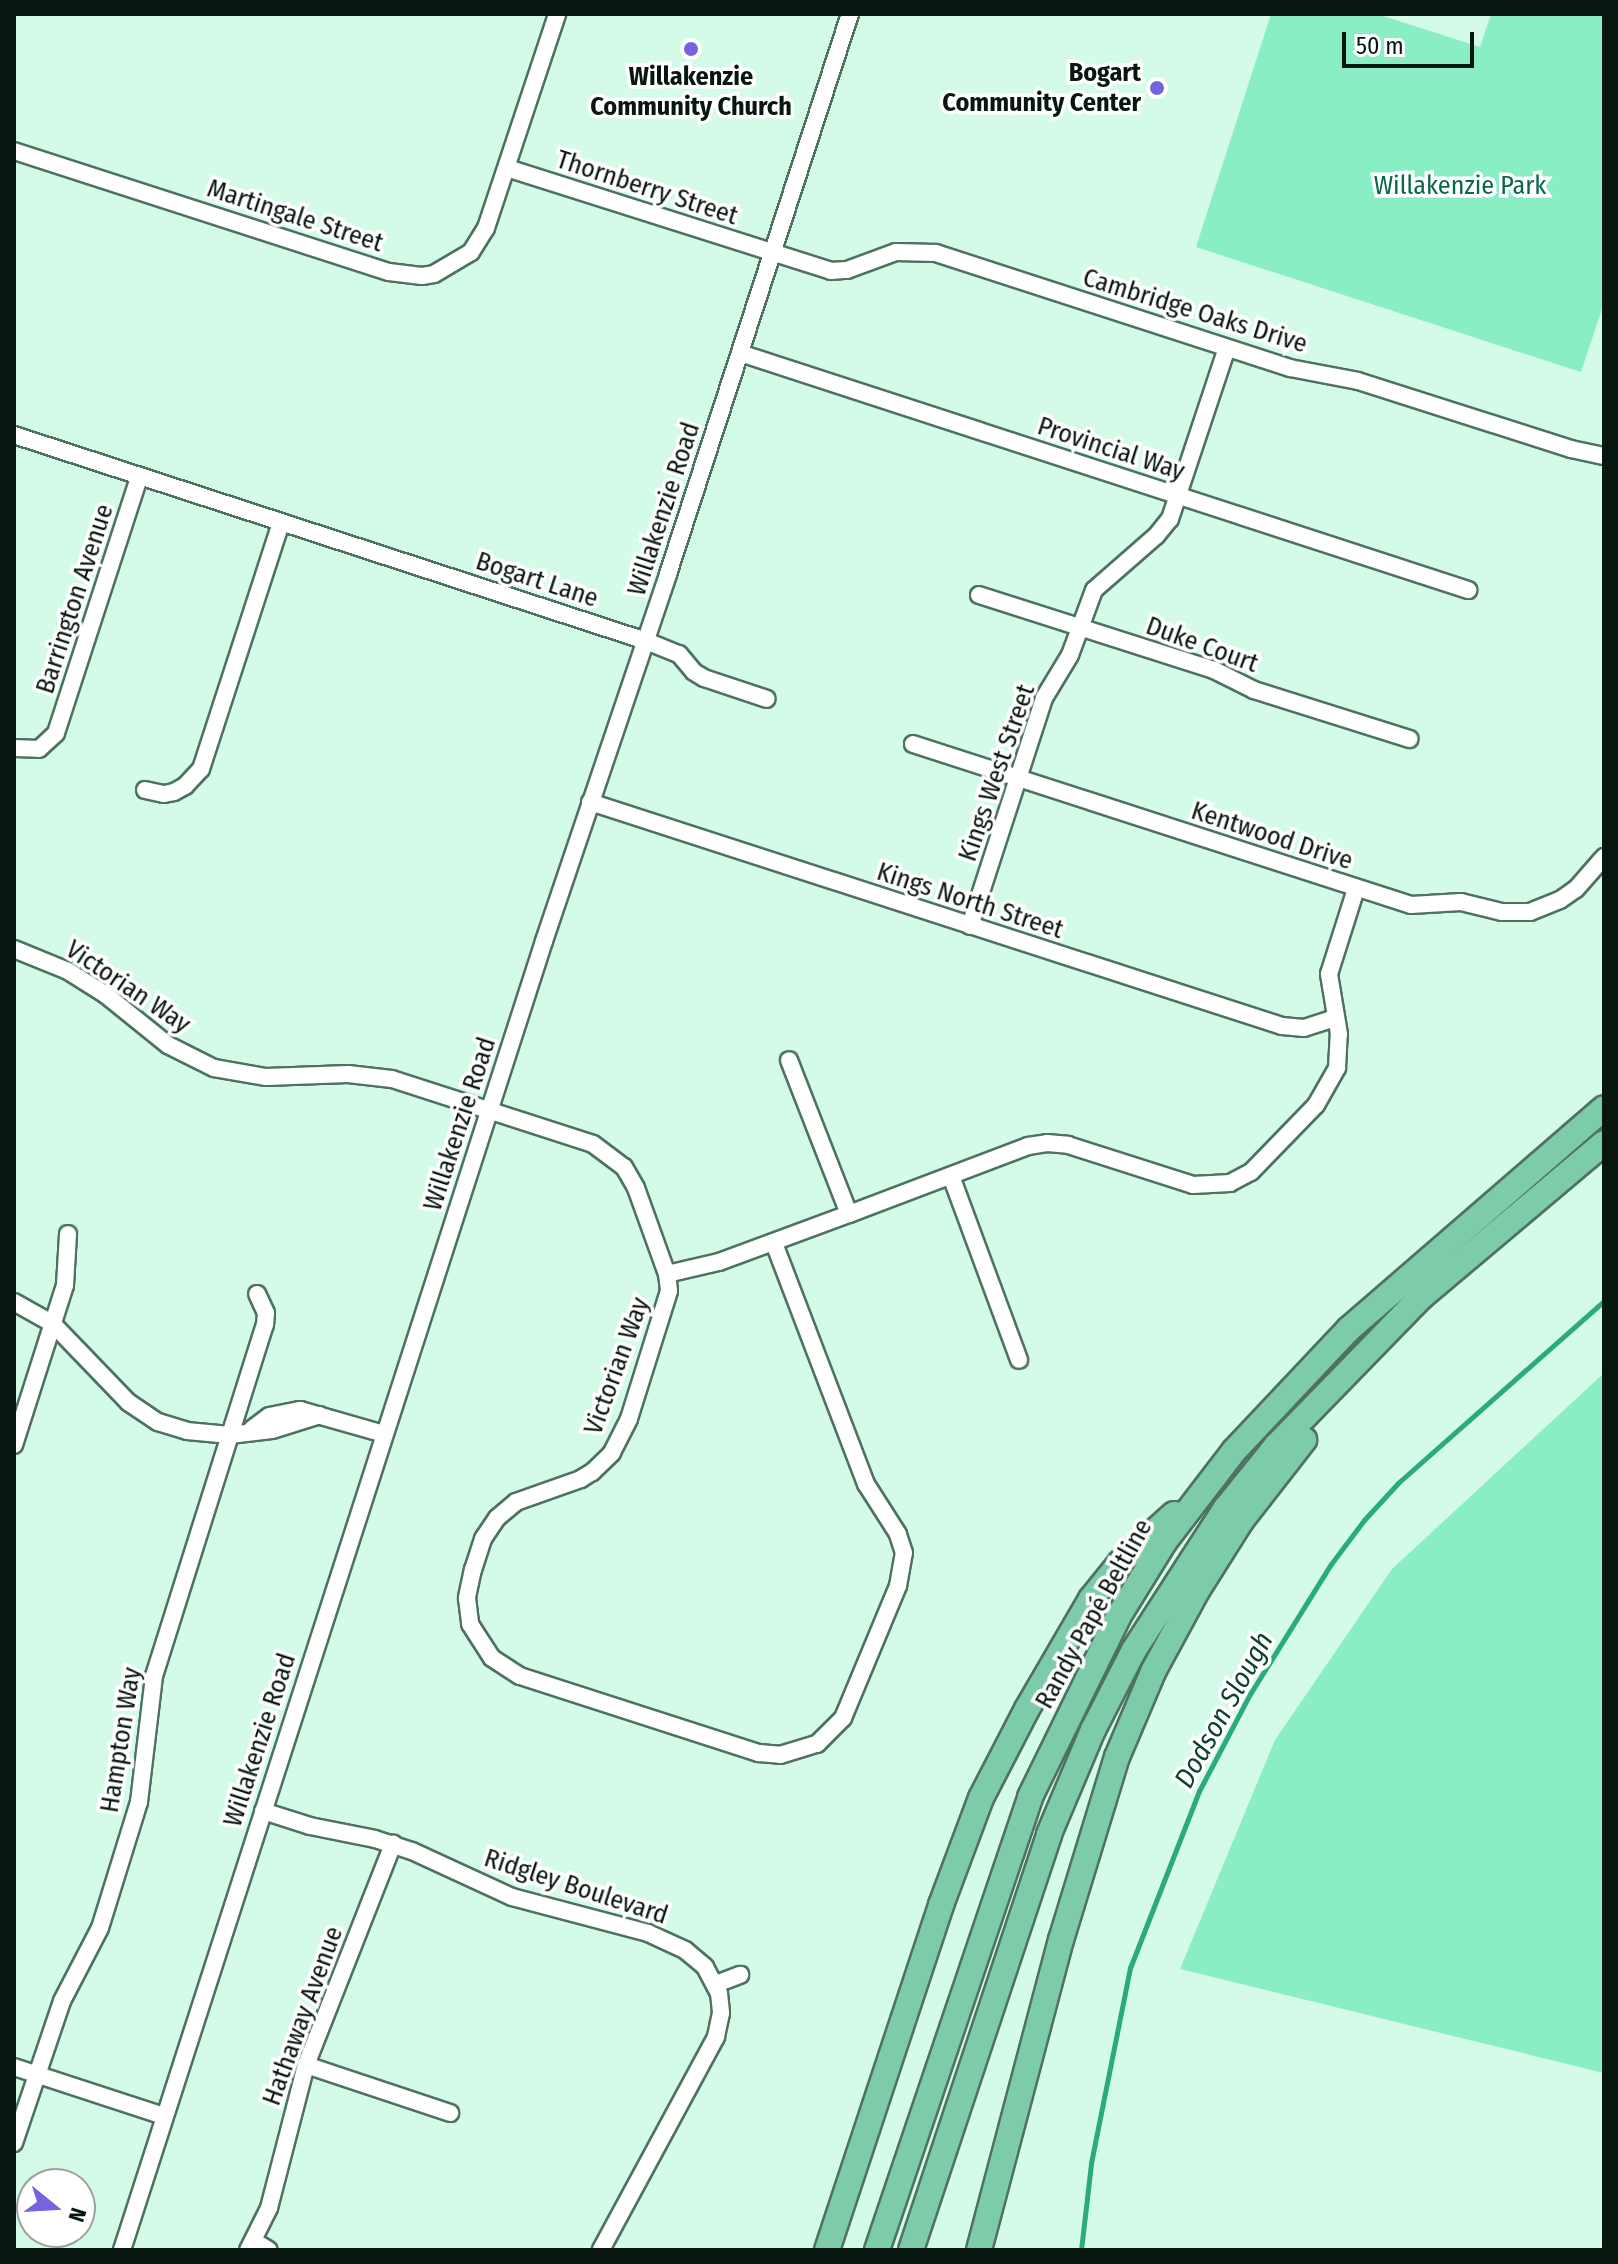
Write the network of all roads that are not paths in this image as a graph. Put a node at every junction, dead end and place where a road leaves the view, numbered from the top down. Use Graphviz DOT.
graph roads {
  1 [pos="557,14"];
  2 [pos="850,14"];
  3 [pos="14,151"];
  4 [pos="507,168"];
  5 [pos="772,253"];
  6 [pos="1227,348"];
  7 [pos="740,353"];
  8 [pos="14,435"];
  9 [pos="1604,456"];
  10 [pos="139,478"];
  11 [pos="1179,497"];
  12 [pos="281,523"];
  13 [pos="1468,590"];
  14 [pos="979,595"];
  15 [pos="1080,628"];
  16 [pos="646,641"];
  17 [pos="767,699"];
  18 [pos="1409,739"];
  19 [pos="913,744"];
  20 [pos="14,748"];
  21 [pos="1018,779"];
  22 [pos="145,790"];
  23 [pos="590,802"];
  24 [pos="1604,857"];
  25 [pos="1356,889"];
  26 [pos="970,926"];
  27 [pos="14,949"];
  28 [pos="1335,1018"];
  29 [pos="789,1060"];
  30 [pos="1604,1108"];
  31 [pos="489,1110"];
  32 [pos="1604,1143"];
  33 [pos="951,1176"];
  34 [pos="1554,1185"];
  35 [pos="849,1214"];
  36 [pos="68,1234"];
  37 [pos="774,1243"];
  38 [pos="667,1274"];
  39 [pos="257,1294"];
  40 [pos="14,1302"];
  41 [pos="53,1324"];
  42 [pos="1019,1360"];
  43 [pos="384,1434"];
  44 [pos="230,1435"];
  45 [pos="14,1445"];
  46 [pos="1202,1493"];
  47 [pos="263,1811"];
  48 [pos="393,1844"];
  49 [pos="740,1975"];
  50 [pos="716,1984"];
  51 [pos="306,2065"];
  52 [pos="14,2067"];
  53 [pos="37,2075"];
  54 [pos="450,2113"];
  55 [pos="164,2116"];
  56 [pos="14,2143"];
  57 [pos="251,2246"];
  58 [pos="122,2250"];
  59 [pos="269,2250"];
  60 [pos="601,2250"];
  61 [pos="827,2250"];
  62 [pos="877,2250"];
  63 [pos="911,2250"];
  64 [pos="979,2250"];
  1 -- 4 [label="street, Martingale Street"];
  2 -- 5 [label="street, Willakenzie Road"];
  3 -- 4 [label="street, Martingale Street"];
  4 -- 5 [label="street, Thornberry Street"];
  5 -- 6 [label="street, Cambridge Oaks Drive"];
  5 -- 7 [label="street, Willakenzie Road"];
  6 -- 9 [label="street, Cambridge Oaks Drive"];
  6 -- 11 [label="street, Kings West Street"];
  7 -- 11 [label="street, Provincial Way"];
  7 -- 16 [label="street, Willakenzie Road"];
  8 -- 10 [label="street, Bogart Lane"];
  10 -- 12 [label="street, Bogart Lane"];
  10 -- 20 [label="street, Barrington Avenue"];
  11 -- 13 [label="street, Provincial Way"];
  11 -- 15 [label="street, Kings West Street"];
  12 -- 16 [label="street, Bogart Lane"];
  12 -- 22 [label="street"];
  14 -- 15 [label="street, Duke Court"];
  15 -- 18 [label="street, Duke Court"];
  15 -- 21 [label="street, Kings West Street"];
  16 -- 17 [label="street, Bogart Lane"];
  16 -- 23 [label="street, Willakenzie Road"];
  19 -- 21 [label="street, Kentwood Drive"];
  21 -- 25 [label="street, Kentwood Drive"];
  21 -- 26 [label="street, Kings West Street"];
  23 -- 26 [label="street, Kings North Street"];
  23 -- 31 [label="street, Willakenzie Road"];
  24 -- 25 [label="street, Kentwood Drive"];
  25 -- 28 [label="street"];
  26 -- 28 [label="street, Kings North Street"];
  27 -- 31 [label="street, Victorian Way"];
  28 -- 33 [label="street"];
  29 -- 35 [label="street"];
  30 -- 46 [label="highway, Randy Papé Beltline"];
  31 -- 38 [label="street, Victorian Way"];
  31 -- 43 [label="street, Willakenzie Road"];
  32 -- 34 [label="highway, Randy Papé Beltline"];
  33 -- 35 [label="street"];
  33 -- 42 [label="street"];
  34 -- 63 [label="highway, Randy Papé Beltline"];
  34 -- 64 [label="highway"];
  35 -- 37 [label="street"];
  36 -- 41 [label="street"];
  37 -- 38 [label="street"];
  37 -- 38 [label="street, Victorian Way"];
  39 -- 44 [label="street, Hampton Way"];
  40 -- 41 [label="street"];
  41 -- 44 [label="street"];
  41 -- 45 [label="street"];
  43 -- 44 [label="street"];
  43 -- 47 [label="street, Willakenzie Road"];
  44 -- 53 [label="street, Hampton Way"];
  46 -- 61 [label="highway"];
  46 -- 62 [label="highway, Randy Papé Beltline"];
  47 -- 48 [label="street, Ridgley Boulevard"];
  47 -- 55 [label="street, Willakenzie Road"];
  48 -- 50 [label="street, Ridgley Boulevard"];
  48 -- 51 [label="street, Hathaway Avenue"];
  49 -- 50 [label="street"];
  50 -- 60 [label="street"];
  51 -- 54 [label="street"];
  51 -- 57 [label="street, Hathaway Avenue"];
  52 -- 53 [label="street"];
  53 -- 55 [label="street"];
  53 -- 56 [label="street, Hampton Way"];
  55 -- 58 [label="street, Willakenzie Road"];
  57 -- 59 [label="street"];
}
